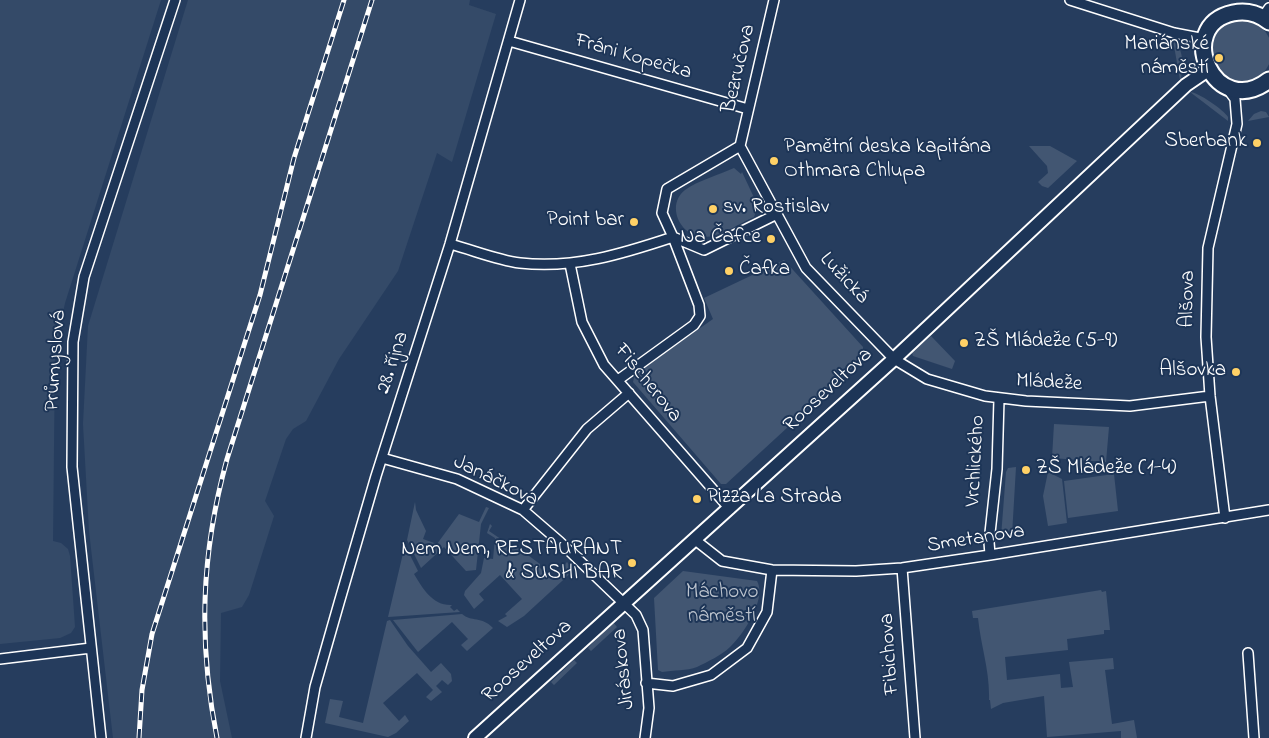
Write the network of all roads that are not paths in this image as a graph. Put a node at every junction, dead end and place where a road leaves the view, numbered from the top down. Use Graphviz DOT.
graph roads {
  1 [pos="175,0"];
  2 [pos="520,0"];
  3 [pos="774,0"];
  4 [pos="1070,0"];
  5 [pos="1223,0"];
  6 [pos="1258,12"];
  7 [pos="1226,15"];
  8 [pos="1205,39"];
  9 [pos="509,41"];
  10 [pos="1208,70"];
  11 [pos="1267,85"];
  12 [pos="1225,86"];
  13 [pos="748,109"];
  14 [pos="740,146"];
  15 [pos="777,214"];
  16 [pos="673,238"];
  17 [pos="450,244"];
  18 [pos="570,264"];
  19 [pos="894,359"];
  20 [pos="618,380"];
  21 [pos="629,393"];
  22 [pos="1210,396"];
  23 [pos="998,399"];
  24 [pos="382,458"];
  25 [pos="730,509"];
  26 [pos="523,510"];
  27 [pos="1269,510"];
  28 [pos="1225,518"];
  29 [pos="694,539"];
  30 [pos="990,555"];
  31 [pos="902,568"];
  32 [pos="772,570"];
  33 [pos="622,603"];
  34 [pos="91,648"];
  35 [pos="1248,653"];
  36 [pos="0,659"];
  37 [pos="646,683"];
  38 [pos="101,738"];
  39 [pos="306,738"];
  40 [pos="474,738"];
  41 [pos="644,738"];
  42 [pos="915,738"];
  43 [pos="1254,738"];
  1 -- 34 [label="street, Průmyslová"];
  2 -- 9 [label="street, 28. října"];
  3 -- 13 [label="street, Bezručova"];
  4 -- 8 [label="street"];
  5 -- 7 [label="main road"];
  6 -- 7 [label="main road"];
  7 -- 8 [label="main road"];
  8 -- 10 [label="main road"];
  9 -- 13 [label="street, Fráni Kopečka"];
  9 -- 17 [label="street, 28. října"];
  10 -- 12 [label="main road"];
  10 -- 19 [label="main road, Rooseveltova"];
  11 -- 12 [label="main road"];
  12 -- 22 [label="street, Alšova"];
  13 -- 14 [label="street, Bezručova"];
  14 -- 15 [label="street, Lužická"];
  14 -- 16 [label="street"];
  15 -- 16 [label="street"];
  15 -- 19 [label="street, Lužická"];
  16 -- 18 [label="street"];
  16 -- 20 [label="street"];
  17 -- 18 [label="street"];
  17 -- 24 [label="street, 28. října"];
  18 -- 20 [label="street, Fischerova"];
  19 -- 23 [label="street, Mládeže"];
  19 -- 25 [label="main road, Rooseveltova"];
  20 -- 21 [label="street, Fischerova"];
  21 -- 25 [label="street, Fischerova"];
  21 -- 26 [label="street"];
  22 -- 23 [label="street, Mládeže"];
  22 -- 28 [label="street, Alšova"];
  23 -- 30 [label="street, Vrchlického"];
  24 -- 26 [label="street, Janáčkova"];
  24 -- 39 [label="street, 28. října"];
  25 -- 29 [label="main road, Rooseveltova"];
  26 -- 33 [label="street, Janáčkova"];
  27 -- 28 [label="street, Smetanova"];
  28 -- 30 [label="street, Smetanova"];
  29 -- 32 [label="street, Smetanova"];
  29 -- 33 [label="main road, Rooseveltova"];
  30 -- 31 [label="street, Smetanova"];
  31 -- 32 [label="street, Smetanova"];
  31 -- 42 [label="street, Fibichova"];
  32 -- 37 [label="street"];
  33 -- 37 [label="street, Jiráskova"];
  33 -- 40 [label="main road, Rooseveltova"];
  34 -- 36 [label="street"];
  34 -- 38 [label="street, Průmyslová"];
  35 -- 43 [label="street"];
  37 -- 41 [label="street, Jiráskova"];
}
